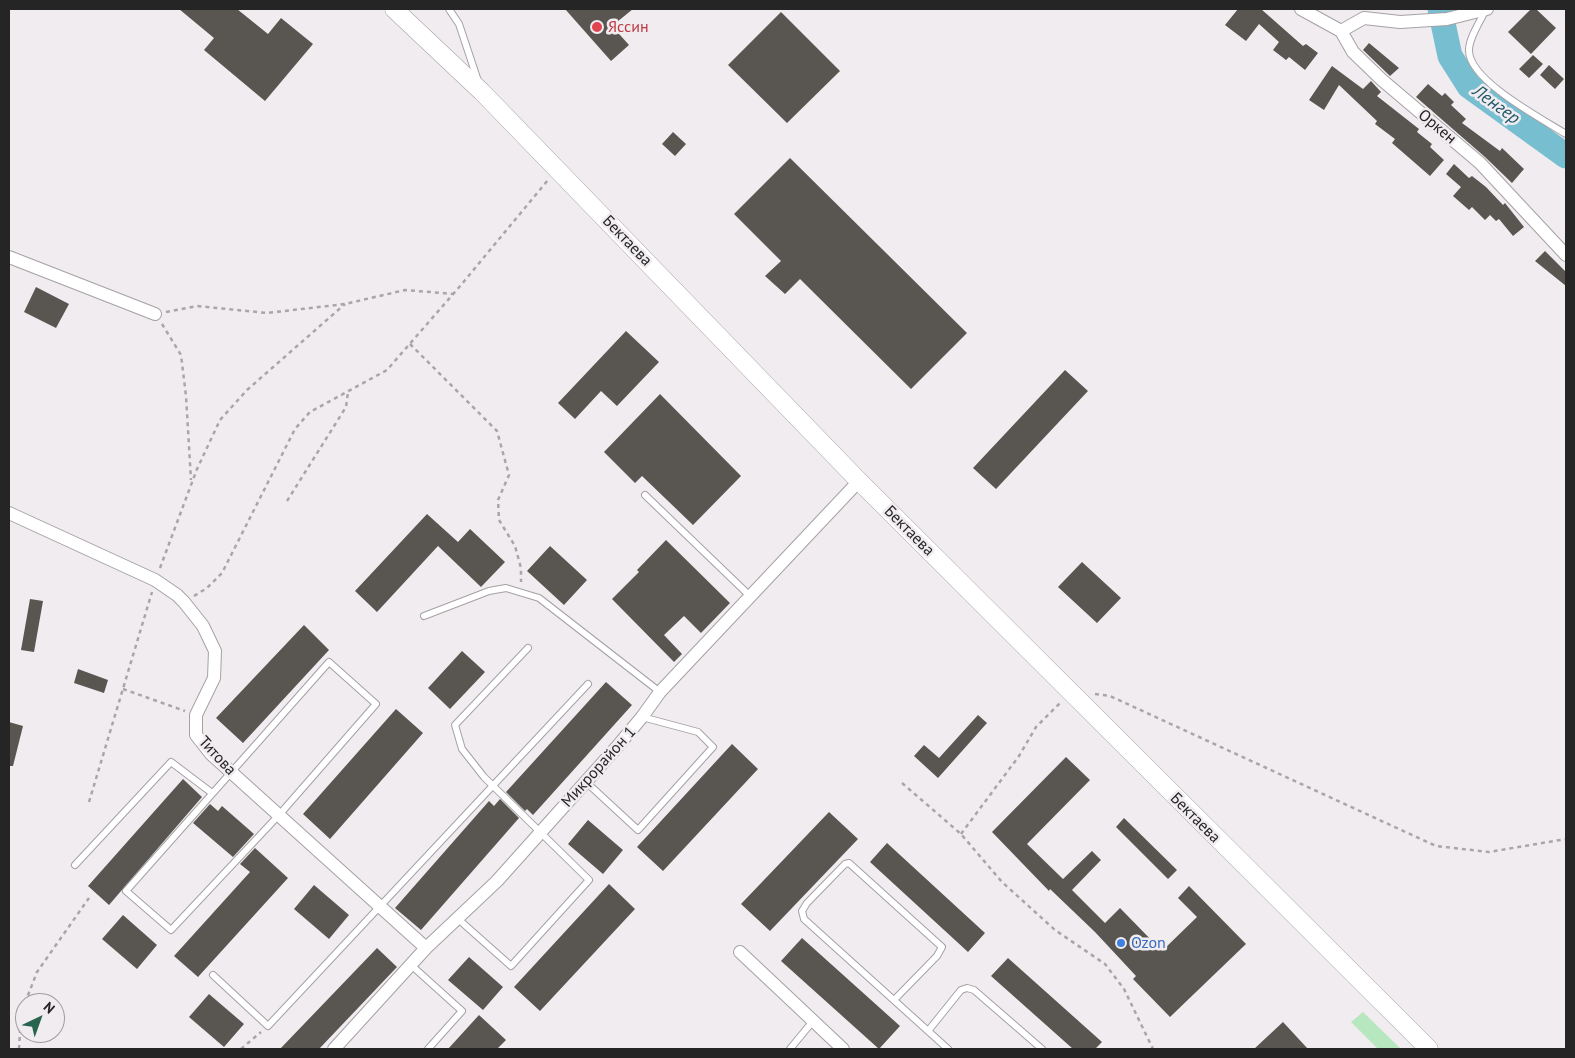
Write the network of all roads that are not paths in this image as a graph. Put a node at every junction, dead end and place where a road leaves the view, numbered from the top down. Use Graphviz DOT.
graph roads {
  1 [pos="394,9"];
  2 [pos="448,9"];
  3 [pos="1301,9"];
  4 [pos="1486,9"];
  5 [pos="1341,31"];
  6 [pos="482,92"];
  7 [pos="1566,134"];
  8 [pos="1566,255"];
  9 [pos="9,257"];
  10 [pos="155,314"];
  11 [pos="859,481"];
  12 [pos="646,495"];
  13 [pos="9,513"];
  14 [pos="750,596"];
  15 [pos="424,616"];
  16 [pos="528,648"];
  17 [pos="588,684"];
  18 [pos="660,692"];
  19 [pos="642,718"];
  20 [pos="230,772"];
  21 [pos="586,782"];
  22 [pos="493,786"];
  23 [pos="212,793"];
  24 [pos="279,816"];
  25 [pos="540,832"];
  26 [pos="75,865"];
  27 [pos="380,907"];
  28 [pos="457,918"];
  29 [pos="426,948"];
  30 [pos="740,952"];
  31 [pos="411,965"];
  32 [pos="213,975"];
  33 [pos="894,1000"];
  34 [pos="813,1021"];
  35 [pos="928,1031"];
  36 [pos="334,1049"];
  37 [pos="428,1049"];
  38 [pos="790,1049"];
  39 [pos="843,1049"];
  40 [pos="948,1049"];
  41 [pos="1042,1049"];
  42 [pos="1429,1049"];
  1 -- 6 [label="street, Бектаева"];
  2 -- 6 [label="lane"];
  3 -- 5 [label="street, Оркен"];
  4 -- 5 [label="street"];
  4 -- 7 [label="lane"];
  5 -- 8 [label="street, Оркен"];
  6 -- 11 [label="street, Бектаева"];
  9 -- 10 [label="street"];
  11 -- 14 [label="street, Микрорайон 1"];
  11 -- 42 [label="street, Бектаева"];
  12 -- 14 [label="lane"];
  13 -- 20 [label="street, Титова"];
  14 -- 18 [label="street, Микрорайон 1"];
  15 -- 18 [label="lane"];
  16 -- 22 [label="lane"];
  17 -- 22 [label="lane"];
  18 -- 19 [label="street, Микрорайон 1"];
  19 -- 21 [label="street, Микрорайон 1"];
  19 -- 21 [label="lane"];
  20 -- 23 [label="lane"];
  20 -- 24 [label="street, Титова"];
  20 -- 24 [label="lane"];
  21 -- 25 [label="street, Микрорайон 1"];
  22 -- 25 [label="lane"];
  22 -- 27 [label="lane"];
  23 -- 24 [label="lane"];
  23 -- 26 [label="lane"];
  24 -- 27 [label="street, Титова"];
  25 -- 28 [label="street, Микрорайон 1"];
  25 -- 28 [label="lane"];
  27 -- 29 [label="street, Титова"];
  27 -- 32 [label="lane"];
  28 -- 29 [label="street, Микрорайон 1"];
  29 -- 31 [label="street, Микрорайон 1"];
  30 -- 34 [label="street"];
  31 -- 36 [label="street, Микрорайон 1"];
  31 -- 37 [label="lane"];
  33 -- 33 [label="lane"];
  33 -- 35 [label="lane"];
  34 -- 38 [label="lane"];
  34 -- 39 [label="street"];
  35 -- 40 [label="lane"];
  35 -- 41 [label="lane"];
}
